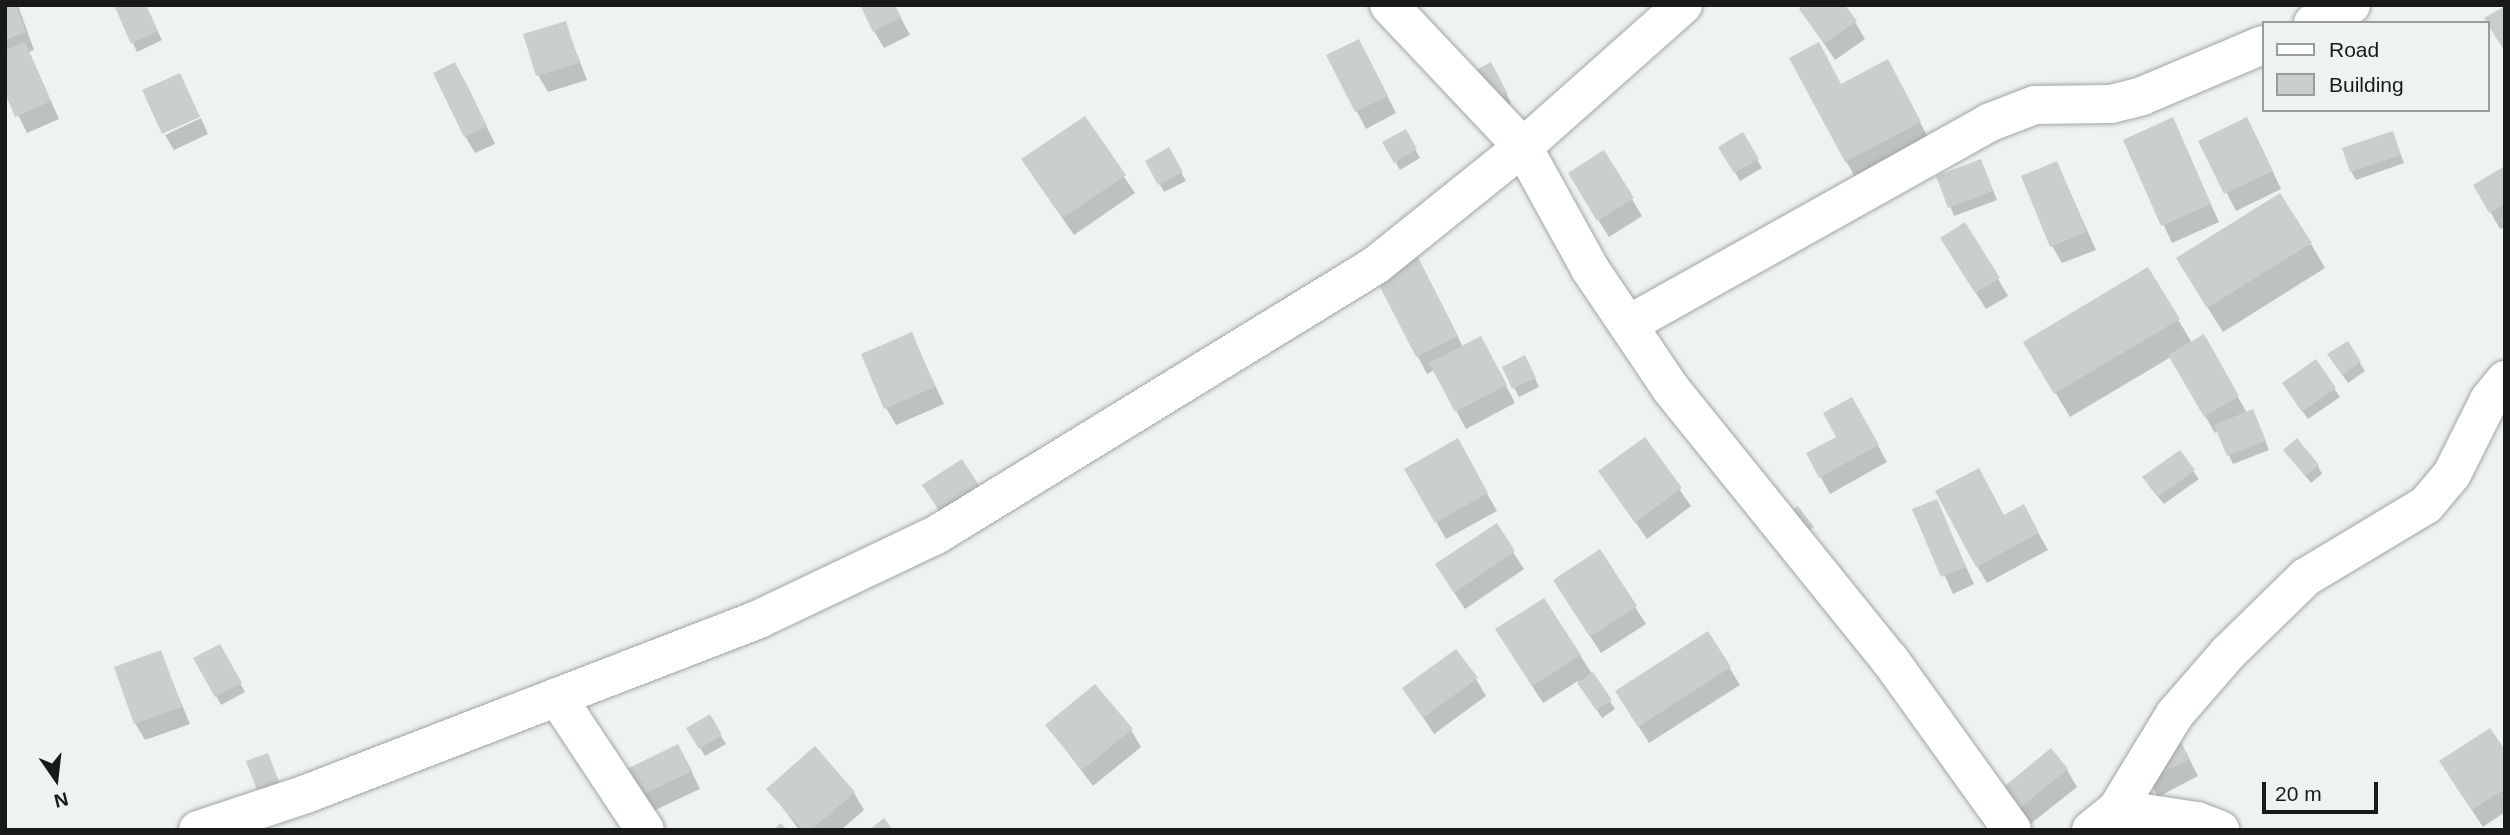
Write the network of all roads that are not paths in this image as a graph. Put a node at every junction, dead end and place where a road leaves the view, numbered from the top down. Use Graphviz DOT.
graph roads {
  1 [pos="1389,5"];
  2 [pos="1683,5"];
  3 [pos="2351,5"];
  4 [pos="2317,21"];
  5 [pos="2262,45"];
  6 [pos="1523,147"];
  7 [pos="1629,324"];
  8 [pos="2505,380"];
  9 [pos="557,697"];
  10 [pos="2104,820"];
  11 [pos="198,830"];
  12 [pos="645,830"];
  13 [pos="2012,830"];
  14 [pos="2220,830"];
  1 -- 6 [label="street"];
  2 -- 6 [label="street"];
  3 -- 4 [label="street"];
  5 -- 7 [label="street"];
  6 -- 7 [label="street"];
  6 -- 9 [label="street"];
  7 -- 13 [label="street"];
  8 -- 10 [label="street"];
  9 -- 11 [label="street"];
  9 -- 12 [label="street"];
  10 -- 14 [label="street"];
}
